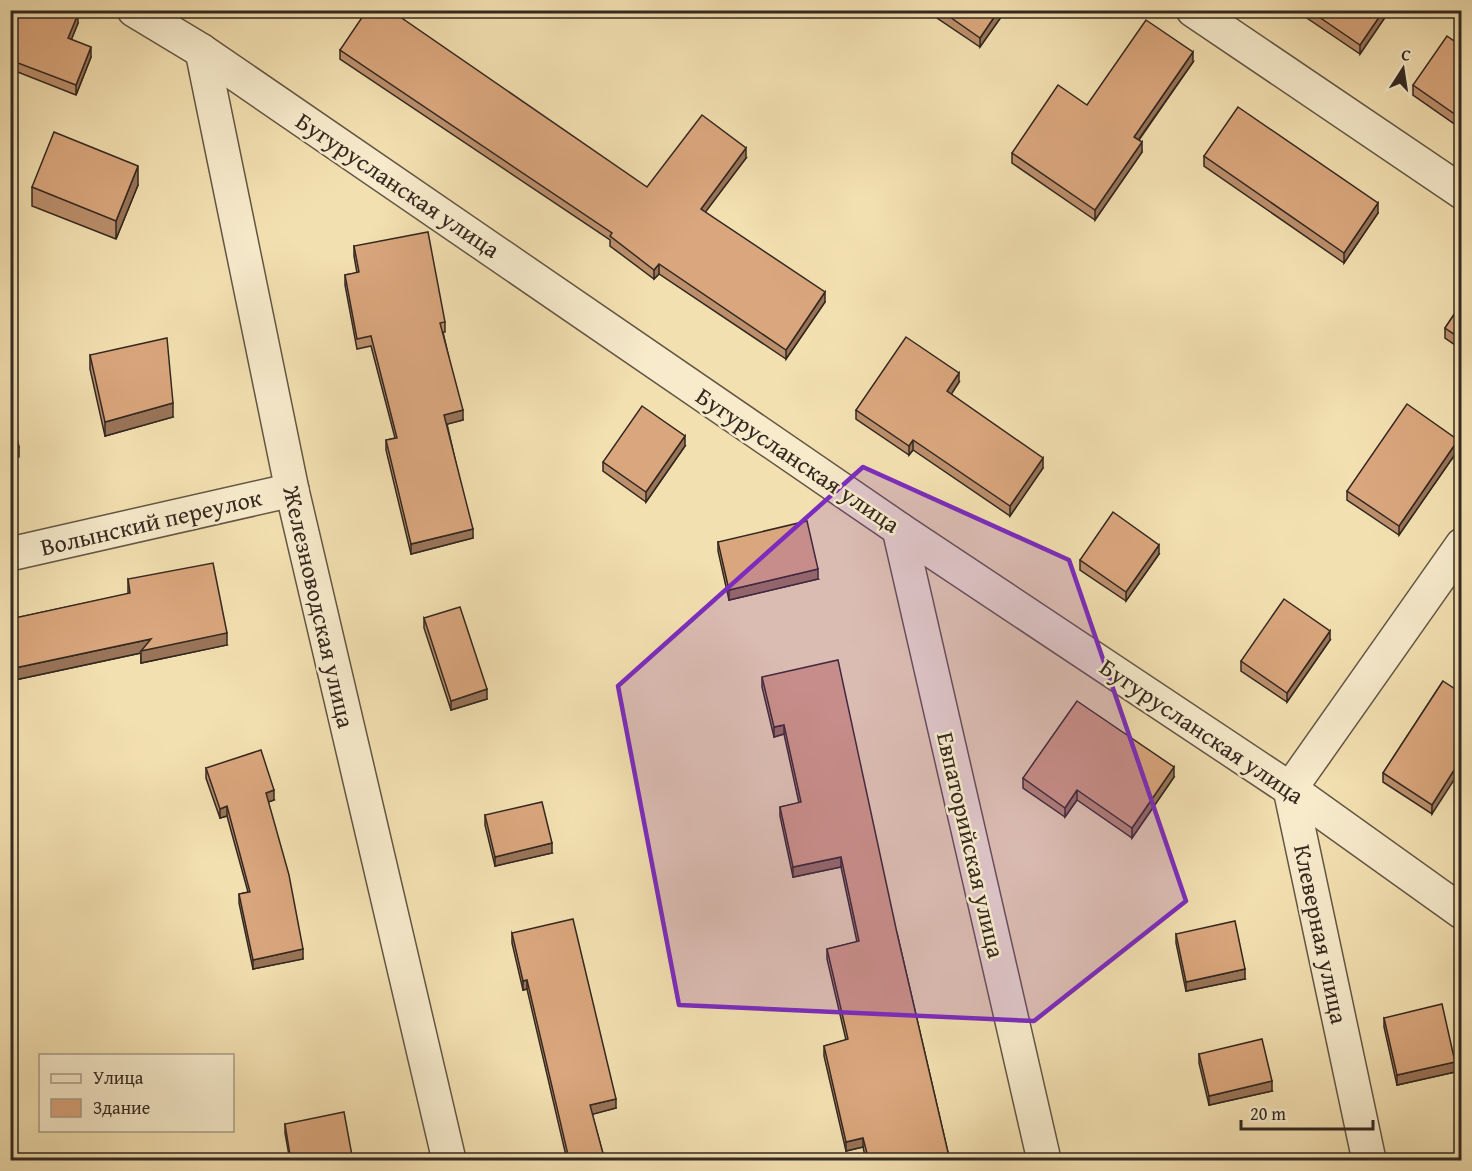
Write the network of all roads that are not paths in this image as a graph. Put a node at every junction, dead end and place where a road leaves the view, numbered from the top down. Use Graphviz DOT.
graph roads {
  1 [pos="134,10"];
  2 [pos="1193,10"];
  3 [pos="202,51"];
  4 [pos="1461,192"];
  5 [pos="292,490"];
  6 [pos="898,529"];
  7 [pos="1461,544"];
  8 [pos="10,554"];
  9 [pos="1290,789"];
  10 [pos="1461,912"];
  11 [pos="449,1161"];
  12 [pos="1044,1161"];
  13 [pos="1369,1161"];
  1 -- 3 [label="street, Бугурусланская улица"];
  2 -- 4 [label="street"];
  3 -- 5 [label="street, Железноводская улица"];
  3 -- 6 [label="street, Бугурусланская улица"];
  5 -- 8 [label="street, Волынский переулок"];
  5 -- 11 [label="street, Железноводская улица"];
  6 -- 9 [label="street, Бугурусланская улица"];
  6 -- 12 [label="street, Евпаторийская улица"];
  7 -- 9 [label="street"];
  9 -- 10 [label="street, Бугурусланская улица"];
  9 -- 13 [label="street, Клеверная улица"];
}
